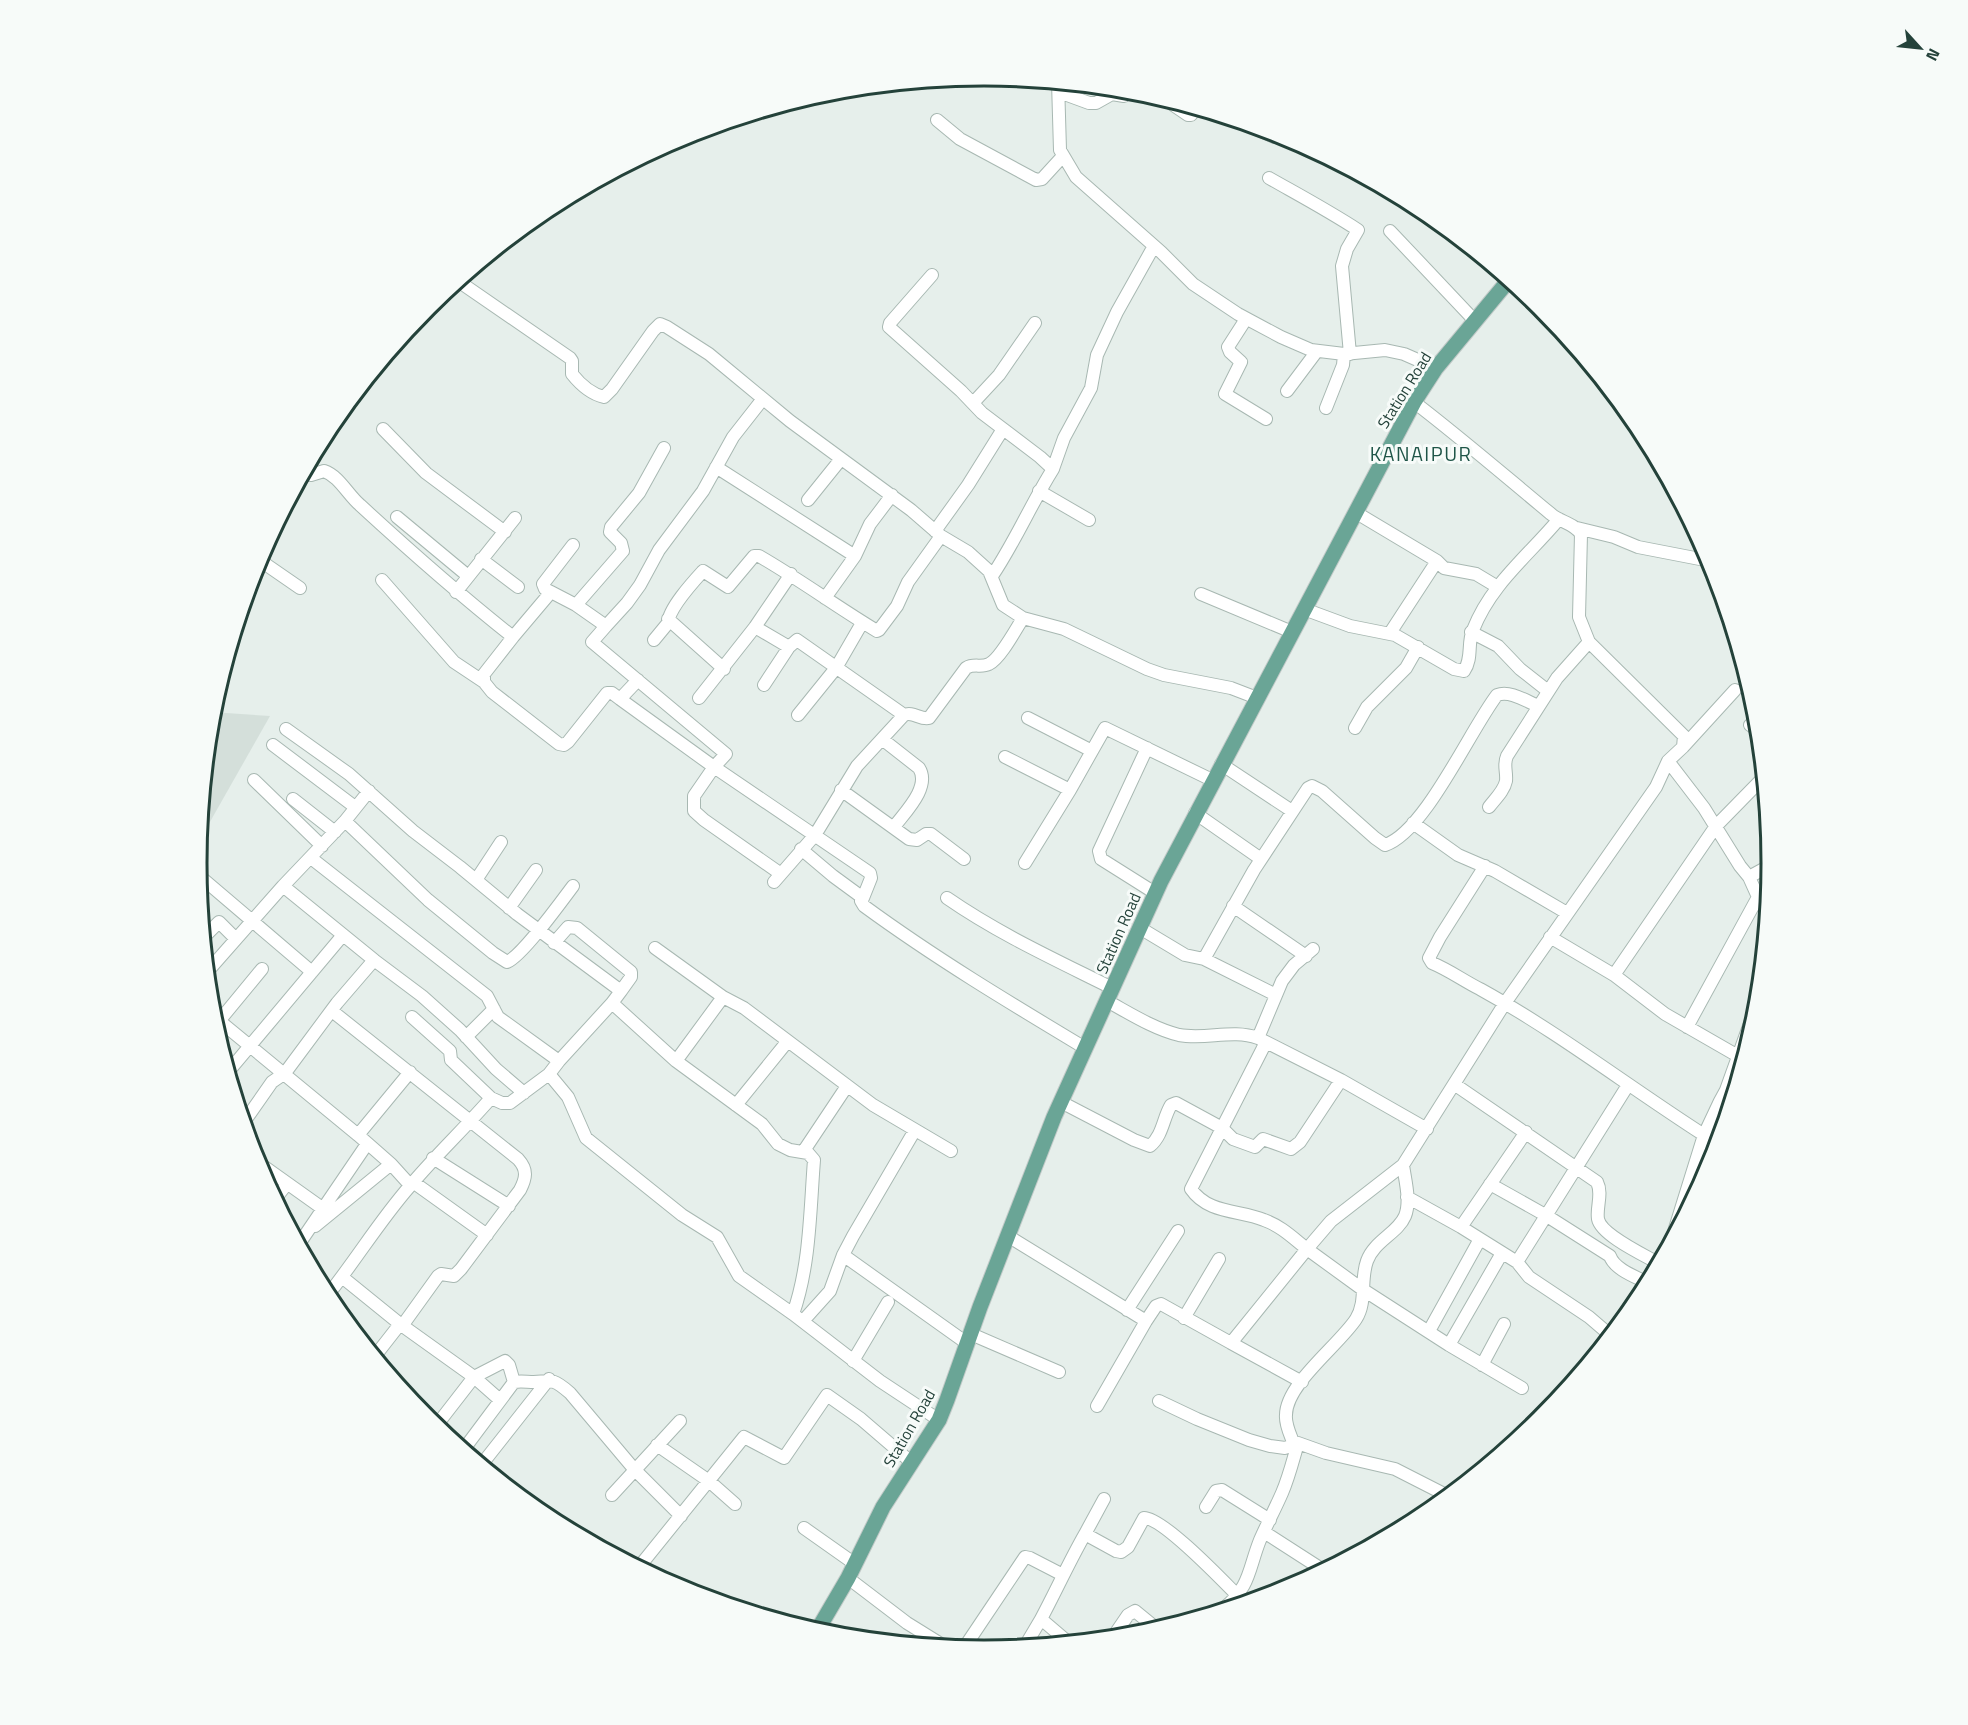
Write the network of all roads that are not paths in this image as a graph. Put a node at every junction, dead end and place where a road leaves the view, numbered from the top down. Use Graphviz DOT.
graph roads {
  1 [pos="1058,89"];
  2 [pos="1063,90"];
  3 [pos="1109,96"];
  4 [pos="937,120"];
  5 [pos="1063,156"];
  6 [pos="1269,178"];
  7 [pos="1390,231"];
  8 [pos="1154,246"];
  9 [pos="932,275"];
  10 [pos="464,285"];
  11 [pos="1504,286"];
  12 [pos="1246,319"];
  13 [pos="1475,321"];
  14 [pos="1035,323"];
  15 [pos="1317,351"];
  16 [pos="1347,354"];
  17 [pos="1436,368"];
  18 [pos="1287,391"];
  19 [pos="762,400"];
  20 [pos="1414,402"];
  21 [pos="973,403"];
  22 [pos="1326,408"];
  23 [pos="1266,419"];
  24 [pos="383,429"];
  25 [pos="1003,429"];
  26 [pos="664,448"];
  27 [pos="841,459"];
  28 [pos="716,467"];
  29 [pos="1053,469"];
  30 [pos="311,475"];
  31 [pos="1039,490"];
  32 [pos="892,495"];
  33 [pos="808,501"];
  34 [pos="1355,512"];
  35 [pos="397,517"];
  36 [pos="515,518"];
  37 [pos="1558,519"];
  38 [pos="1089,520"];
  39 [pos="1577,528"];
  40 [pos="505,532"];
  41 [pos="938,533"];
  42 [pos="573,545"];
  43 [pos="855,556"];
  44 [pos="481,559"];
  45 [pos="1699,559"];
  46 [pos="1437,561"];
  47 [pos="266,565"];
  48 [pos="791,574"];
  49 [pos="468,576"];
  50 [pos="992,576"];
  51 [pos="382,580"];
  52 [pos="1496,586"];
  53 [pos="518,587"];
  54 [pos="300,588"];
  55 [pos="456,592"];
  56 [pos="551,592"];
  57 [pos="1201,594"];
  58 [pos="825,598"];
  59 [pos="576,605"];
  60 [pos="1304,609"];
  61 [pos="1023,618"];
  62 [pos="668,619"];
  63 [pos="862,623"];
  64 [pos="606,626"];
  65 [pos="755,627"];
  66 [pos="1292,632"];
  67 [pos="1471,632"];
  68 [pos="1390,633"];
  69 [pos="513,637"];
  70 [pos="654,640"];
  71 [pos="1589,642"];
  72 [pos="789,647"];
  73 [pos="1418,647"];
  74 [pos="836,668"];
  75 [pos="724,669"];
  76 [pos="638,680"];
  77 [pos="484,682"];
  78 [pos="764,685"];
  79 [pos="1735,690"];
  80 [pos="1548,691"];
  81 [pos="699,698"];
  82 [pos="1257,698"];
  83 [pos="620,699"];
  84 [pos="1538,706"];
  85 [pos="798,715"];
  86 [pos="904,715"];
  87 [pos="1028,718"];
  88 [pos="1356,728"];
  89 [pos="286,729"];
  90 [pos="882,740"];
  91 [pos="273,745"];
  92 [pos="1683,747"];
  93 [pos="1147,748"];
  94 [pos="1092,751"];
  95 [pos="1005,757"];
  96 [pos="1668,761"];
  97 [pos="1221,764"];
  98 [pos="714,767"];
  99 [pos="254,780"];
  100 [pos="1212,780"];
  101 [pos="1756,785"];
  102 [pos="841,790"];
  103 [pos="1070,790"];
  104 [pos="369,792"];
  105 [pos="293,799"];
  106 [pos="355,807"];
  107 [pos="1489,807"];
  108 [pos="1292,811"];
  109 [pos="1195,813"];
  110 [pos="345,821"];
  111 [pos="1413,823"];
  112 [pos="1716,826"];
  113 [pos="894,827"];
  114 [pos="335,832"];
  115 [pos="815,835"];
  116 [pos="501,842"];
  117 [pos="322,846"];
  118 [pos="801,849"];
  119 [pos="311,858"];
  120 [pos="964,859"];
  121 [pos="1262,859"];
  122 [pos="1025,863"];
  123 [pos="1485,866"];
  124 [pos="536,870"];
  125 [pos="1761,871"];
  126 [pos="1749,877"];
  127 [pos="476,880"];
  128 [pos="208,883"];
  129 [pos="283,886"];
  130 [pos="573,886"];
  131 [pos="1155,893"];
  132 [pos="1760,896"];
  133 [pos="863,898"];
  134 [pos="947,898"];
  135 [pos="1233,906"];
  136 [pos="509,908"];
  137 [pos="1759,908"];
  138 [pos="1567,913"];
  139 [pos="251,921"];
  140 [pos="1140,928"];
  141 [pos="211,930"];
  142 [pos="538,931"];
  143 [pos="343,935"];
  144 [pos="1550,937"];
  145 [pos="236,939"];
  146 [pos="554,943"];
  147 [pos="655,948"];
  148 [pos="1204,958"];
  149 [pos="374,960"];
  150 [pos="214,964"];
  151 [pos="262,969"];
  152 [pos="312,972"];
  153 [pos="1614,975"];
  154 [pos="621,991"];
  155 [pos="1110,994"];
  156 [pos="1276,995"];
  157 [pos="723,997"];
  158 [pos="612,1003"];
  159 [pos="1505,1003"];
  160 [pos="494,1009"];
  161 [pos="332,1011"];
  162 [pos="222,1013"];
  163 [pos="412,1017"];
  164 [pos="1687,1027"];
  165 [pos="225,1028"];
  166 [pos="466,1037"];
  167 [pos="1262,1040"];
  168 [pos="787,1042"];
  169 [pos="249,1046"];
  170 [pos="1085,1048"];
  171 [pos="1737,1055"];
  172 [pos="559,1061"];
  173 [pos="676,1061"];
  174 [pos="233,1065"];
  175 [pos="1734,1068"];
  176 [pos="410,1072"];
  177 [pos="285,1073"];
  178 [pos="549,1074"];
  179 [pos="1341,1080"];
  180 [pos="1454,1084"];
  181 [pos="1628,1085"];
  182 [pos="846,1086"];
  183 [pos="524,1093"];
  184 [pos="1726,1094"];
  185 [pos="490,1098"];
  186 [pos="1061,1102"];
  187 [pos="736,1105"];
  188 [pos="1721,1109"];
  189 [pos="249,1115"];
  190 [pos="470,1123"];
  191 [pos="1222,1128"];
  192 [pos="915,1130"];
  193 [pos="1427,1130"];
  194 [pos="1526,1132"];
  195 [pos="1704,1135"];
  196 [pos="362,1139"];
  197 [pos="951,1151"];
  198 [pos="803,1152"];
  199 [pos="433,1158"];
  200 [pos="391,1164"];
  201 [pos="1403,1165"];
  202 [pos="1576,1168"];
  203 [pos="272,1173"];
  204 [pos="412,1183"];
  205 [pos="287,1184"];
  206 [pos="1490,1184"];
  207 [pos="281,1192"];
  208 [pos="1407,1197"];
  209 [pos="1684,1200"];
  210 [pos="509,1206"];
  211 [pos="322,1208"];
  212 [pos="1547,1216"];
  213 [pos="1461,1227"];
  214 [pos="308,1231"];
  215 [pos="1178,1231"];
  216 [pos="487,1235"];
  217 [pos="1008,1236"];
  218 [pos="304,1237"];
  219 [pos="1480,1239"];
  220 [pos="1307,1249"];
  221 [pos="1502,1253"];
  222 [pos="843,1254"];
  223 [pos="1219,1259"];
  224 [pos="1652,1259"];
  225 [pos="1517,1262"];
  226 [pos="342,1277"];
  227 [pos="1640,1279"];
  228 [pos="334,1287"];
  229 [pos="1362,1289"];
  230 [pos="888,1302"];
  231 [pos="1127,1310"];
  232 [pos="798,1318"];
  233 [pos="1184,1318"];
  234 [pos="1146,1321"];
  235 [pos="1504,1324"];
  236 [pos="401,1325"];
  237 [pos="1604,1330"];
  238 [pos="1429,1331"];
  239 [pos="970,1339"];
  240 [pos="1231,1343"];
  241 [pos="1449,1345"];
  242 [pos="380,1350"];
  243 [pos="853,1360"];
  244 [pos="1482,1365"];
  245 [pos="1059,1372"];
  246 [pos="474,1377"];
  247 [pos="549,1379"];
  248 [pos="514,1382"];
  249 [pos="1302,1382"];
  250 [pos="1522,1388"];
  251 [pos="500,1400"];
  252 [pos="1159,1401"];
  253 [pos="1096,1406"];
  254 [pos="441,1418"];
  255 [pos="939,1420"];
  256 [pos="680,1421"];
  257 [pos="468,1443"];
  258 [pos="1298,1443"];
  259 [pos="657,1445"];
  260 [pos="486,1459"];
  261 [pos="911,1462"];
  262 [pos="634,1469"];
  263 [pos="709,1481"];
  264 [pos="1440,1492"];
  265 [pos="612,1495"];
  266 [pos="1104,1499"];
  267 [pos="735,1504"];
  268 [pos="1206,1506"];
  269 [pos="681,1516"];
  270 [pos="1267,1526"];
  271 [pos="804,1528"];
  272 [pos="1085,1534"];
  273 [pos="644,1561"];
  274 [pos="855,1564"];
  275 [pos="1316,1564"];
  276 [pos="1063,1575"];
  277 [pos="848,1578"];
  278 [pos="1238,1595"];
  279 [pos="1235,1597"];
  280 [pos="1041,1619"];
  281 [pos="1148,1622"];
  282 [pos="823,1623"];
  283 [pos="1119,1628"];
  284 [pos="1060,1635"];
  285 [pos="931,1638"];
  286 [pos="1029,1638"];
  287 [pos="970,1639"];
  1 -- 5 [label="street"];
  2 -- 3 [label="street"];
  4 -- 5 [label="street"];
  5 -- 8 [label="street"];
  6 -- 16 [label="street"];
  7 -- 13 [label="street"];
  8 -- 12 [label="street"];
  8 -- 29 [label="street"];
  9 -- 21 [label="street"];
  10 -- 19 [label="street"];
  11 -- 13 [label="main road, Station Road"];
  12 -- 15 [label="street"];
  12 -- 23 [label="street"];
  13 -- 17 [label="main road, Station Road"];
  14 -- 21 [label="street"];
  15 -- 16 [label="street"];
  15 -- 18 [label="street"];
  16 -- 17 [label="street"];
  16 -- 22 [label="street"];
  17 -- 20 [label="main road, Station Road"];
  19 -- 27 [label="street"];
  19 -- 28 [label="street"];
  20 -- 34 [label="main road, Station Road"];
  20 -- 37 [label="street"];
  21 -- 25 [label="street"];
  24 -- 40 [label="street"];
  25 -- 29 [label="street"];
  25 -- 41 [label="street"];
  26 -- 59 [label="street"];
  27 -- 32 [label="street"];
  27 -- 33 [label="street"];
  28 -- 43 [label="street"];
  28 -- 64 [label="street"];
  29 -- 31 [label="street"];
  30 -- 55 [label="street"];
  31 -- 38 [label="street"];
  31 -- 50 [label="street"];
  32 -- 41 [label="street"];
  32 -- 43 [label="street"];
  34 -- 46 [label="street"];
  34 -- 60 [label="main road, Station Road"];
  35 -- 49 [label="street"];
  36 -- 40 [label="street"];
  37 -- 39 [label="street"];
  37 -- 52 [label="street"];
  39 -- 45 [label="street"];
  39 -- 71 [label="street"];
  40 -- 44 [label="street"];
  41 -- 50 [label="street"];
  41 -- 63 [label="street"];
  42 -- 56 [label="street"];
  43 -- 58 [label="street"];
  44 -- 49 [label="street"];
  44 -- 53 [label="street"];
  46 -- 52 [label="street"];
  46 -- 68 [label="street"];
  47 -- 54 [label="street"];
  48 -- 58 [label="street"];
  48 -- 62 [label="street"];
  48 -- 65 [label="street"];
  49 -- 55 [label="street"];
  50 -- 61 [label="street"];
  51 -- 77 [label="street"];
  52 -- 67 [label="street"];
  55 -- 69 [label="street"];
  56 -- 59 [label="street"];
  56 -- 69 [label="street"];
  57 -- 66 [label="street"];
  58 -- 63 [label="street"];
  59 -- 64 [label="street"];
  60 -- 66 [label="main road, Station Road"];
  60 -- 68 [label="street"];
  61 -- 82 [label="street"];
  61 -- 86 [label="street"];
  62 -- 70 [label="street"];
  62 -- 75 [label="street"];
  63 -- 74 [label="street"];
  64 -- 76 [label="street"];
  65 -- 72 [label="street"];
  65 -- 75 [label="street"];
  66 -- 82 [label="main road, Station Road"];
  67 -- 73 [label="street"];
  67 -- 80 [label="street"];
  68 -- 73 [label="street"];
  69 -- 77 [label="street"];
  71 -- 80 [label="street"];
  71 -- 92 [label="street"];
  72 -- 74 [label="street"];
  72 -- 78 [label="street"];
  73 -- 88 [label="street"];
  74 -- 85 [label="street"];
  74 -- 86 [label="street"];
  75 -- 81 [label="street"];
  76 -- 83 [label="street"];
  76 -- 98 [label="street"];
  77 -- 83 [label="street"];
  79 -- 92 [label="street"];
  80 -- 84 [label="street"];
  82 -- 97 [label="main road, Station Road"];
  83 -- 98 [label="street"];
  84 -- 107 [label="street"];
  84 -- 111 [label="street"];
  86 -- 90 [label="street"];
  87 -- 94 [label="street"];
  89 -- 104 [label="street"];
  90 -- 102 [label="street"];
  90 -- 113 [label="street"];
  91 -- 106 [label="street"];
  92 -- 96 [label="street"];
  93 -- 94 [label="street"];
  93 -- 100 [label="street"];
  93 -- 131 [label="street"];
  94 -- 103 [label="street"];
  95 -- 103 [label="street"];
  96 -- 112 [label="street"];
  96 -- 138 [label="street"];
  97 -- 100 [label="main road, Station Road"];
  97 -- 108 [label="street"];
  98 -- 115 [label="street"];
  98 -- 118 [label="street"];
  99 -- 117 [label="street"];
  100 -- 109 [label="main road, Station Road"];
  101 -- 112 [label="street"];
  102 -- 113 [label="street"];
  102 -- 115 [label="street"];
  103 -- 122 [label="street"];
  104 -- 106 [label="street"];
  104 -- 127 [label="street"];
  105 -- 114 [label="street"];
  106 -- 110 [label="street"];
  108 -- 111 [label="street"];
  108 -- 121 [label="street"];
  109 -- 121 [label="street"];
  109 -- 131 [label="main road, Station Road"];
  110 -- 114 [label="street"];
  110 -- 142 [label="street"];
  111 -- 123 [label="street"];
  112 -- 126 [label="street"];
  112 -- 153 [label="street"];
  113 -- 120 [label="street"];
  114 -- 117 [label="street"];
  115 -- 118 [label="street"];
  115 -- 133 [label="street"];
  116 -- 127 [label="street"];
  117 -- 119 [label="street"];
  118 -- 133 [label="street"];
  119 -- 129 [label="street"];
  119 -- 160 [label="street"];
  121 -- 135 [label="street"];
  123 -- 138 [label="street"];
  123 -- 159 [label="street"];
  124 -- 136 [label="street"];
  125 -- 126 [label="street"];
  126 -- 132 [label="street"];
  127 -- 136 [label="street"];
  128 -- 139 [label="street"];
  129 -- 139 [label="street"];
  129 -- 143 [label="street"];
  130 -- 142 [label="street"];
  131 -- 140 [label="main road, Station Road"];
  133 -- 170 [label="street"];
  134 -- 155 [label="street"];
  135 -- 148 [label="street"];
  135 -- 156 [label="street"];
  136 -- 142 [label="street"];
  137 -- 164 [label="street"];
  138 -- 144 [label="street"];
  139 -- 145 [label="street"];
  139 -- 152 [label="street"];
  140 -- 148 [label="street"];
  140 -- 155 [label="main road, Station Road"];
  141 -- 145 [label="street"];
  142 -- 146 [label="street"];
  143 -- 149 [label="street"];
  143 -- 152 [label="street"];
  144 -- 153 [label="street"];
  144 -- 159 [label="street"];
  145 -- 150 [label="street"];
  146 -- 154 [label="street"];
  146 -- 154 [label="street"];
  147 -- 157 [label="street"];
  148 -- 156 [label="street"];
  149 -- 161 [label="street"];
  149 -- 166 [label="street"];
  151 -- 162 [label="street"];
  152 -- 169 [label="street"];
  153 -- 164 [label="street"];
  154 -- 158 [label="street"];
  155 -- 167 [label="street"];
  155 -- 170 [label="main road, Station Road"];
  156 -- 167 [label="street"];
  157 -- 168 [label="street"];
  157 -- 173 [label="street"];
  158 -- 172 [label="street"];
  158 -- 173 [label="street"];
  159 -- 180 [label="street"];
  159 -- 181 [label="street"];
  160 -- 166 [label="street"];
  160 -- 172 [label="street"];
  161 -- 176 [label="street"];
  161 -- 177 [label="street"];
  163 -- 185 [label="street"];
  164 -- 171 [label="street"];
  165 -- 169 [label="street"];
  166 -- 183 [label="street"];
  167 -- 179 [label="street"];
  167 -- 191 [label="street"];
  168 -- 182 [label="street"];
  168 -- 187 [label="street"];
  169 -- 174 [label="street"];
  169 -- 177 [label="street"];
  170 -- 186 [label="main road, Station Road"];
  172 -- 178 [label="street"];
  173 -- 187 [label="street"];
  175 -- 184 [label="street"];
  176 -- 190 [label="street"];
  176 -- 196 [label="street"];
  177 -- 189 [label="street"];
  177 -- 196 [label="street"];
  178 -- 183 [label="street"];
  178 -- 232 [label="street"];
  179 -- 191 [label="street"];
  179 -- 193 [label="street"];
  180 -- 193 [label="street"];
  180 -- 194 [label="street"];
  181 -- 195 [label="street"];
  181 -- 202 [label="street"];
  182 -- 192 [label="street"];
  182 -- 198 [label="street"];
  183 -- 185 [label="street"];
  185 -- 190 [label="street"];
  186 -- 191 [label="street"];
  186 -- 217 [label="main road, Station Road"];
  187 -- 198 [label="street"];
  188 -- 195 [label="street"];
  190 -- 199 [label="street"];
  190 -- 210 [label="street"];
  191 -- 220 [label="street"];
  192 -- 197 [label="street"];
  192 -- 222 [label="street"];
  193 -- 201 [label="street"];
  194 -- 202 [label="street"];
  194 -- 206 [label="street"];
  195 -- 209 [label="street"];
  196 -- 200 [label="street"];
  196 -- 211 [label="street"];
  198 -- 232 [label="street"];
  199 -- 204 [label="street"];
  199 -- 210 [label="street"];
  200 -- 204 [label="street"];
  200 -- 214 [label="street"];
  201 -- 208 [label="street"];
  201 -- 220 [label="street"];
  202 -- 212 [label="street"];
  202 -- 224 [label="street"];
  203 -- 205 [label="street"];
  204 -- 216 [label="street"];
  204 -- 226 [label="street"];
  205 -- 207 [label="street"];
  205 -- 211 [label="street"];
  206 -- 212 [label="street"];
  206 -- 213 [label="street"];
  208 -- 213 [label="street"];
  208 -- 229 [label="street"];
  210 -- 216 [label="street"];
  211 -- 214 [label="street"];
  212 -- 225 [label="street"];
  212 -- 227 [label="street"];
  213 -- 219 [label="street"];
  214 -- 218 [label="street"];
  215 -- 231 [label="street"];
  216 -- 236 [label="street"];
  217 -- 231 [label="street"];
  217 -- 239 [label="main road, Station Road"];
  219 -- 221 [label="street"];
  219 -- 238 [label="street"];
  220 -- 229 [label="street"];
  220 -- 240 [label="street"];
  221 -- 225 [label="street"];
  221 -- 241 [label="street"];
  222 -- 232 [label="street"];
  222 -- 239 [label="street"];
  223 -- 233 [label="street"];
  225 -- 237 [label="street"];
  226 -- 228 [label="street"];
  226 -- 236 [label="street"];
  229 -- 238 [label="street"];
  229 -- 249 [label="street"];
  230 -- 243 [label="street"];
  231 -- 234 [label="street"];
  232 -- 243 [label="street"];
  233 -- 234 [label="street"];
  233 -- 240 [label="street"];
  234 -- 253 [label="street"];
  235 -- 244 [label="street"];
  236 -- 242 [label="street"];
  236 -- 246 [label="street"];
  238 -- 241 [label="street"];
  239 -- 245 [label="street"];
  239 -- 255 [label="main road, Station Road"];
  240 -- 249 [label="street"];
  241 -- 244 [label="street"];
  243 -- 255 [label="street"];
  244 -- 250 [label="street"];
  246 -- 248 [label="street"];
  246 -- 251 [label="street"];
  246 -- 254 [label="street"];
  247 -- 248 [label="street"];
  247 -- 260 [label="street"];
  247 -- 262 [label="street"];
  248 -- 251 [label="street"];
  249 -- 258 [label="street"];
  251 -- 257 [label="street"];
  252 -- 258 [label="street"];
  255 -- 261 [label="main road, Station Road"];
  256 -- 259 [label="street"];
  258 -- 264 [label="street"];
  258 -- 270 [label="street"];
  259 -- 262 [label="street"];
  259 -- 263 [label="street"];
  261 -- 263 [label="street"];
  261 -- 274 [label="main road, Station Road"];
  262 -- 265 [label="street"];
  262 -- 269 [label="street"];
  263 -- 267 [label="street"];
  263 -- 269 [label="street"];
  266 -- 272 [label="street"];
  268 -- 270 [label="street"];
  269 -- 273 [label="street"];
  270 -- 275 [label="street"];
  270 -- 278 [label="street"];
  271 -- 274 [label="street"];
  272 -- 276 [label="street"];
  272 -- 278 [label="street"];
  274 -- 277 [label="main road, Station Road"];
  276 -- 280 [label="street"];
  276 -- 287 [label="street"];
  277 -- 282 [label="main road, Station Road"];
  277 -- 285 [label="street"];
  278 -- 279 [label="street"];
  280 -- 284 [label="street"];
  280 -- 286 [label="street"];
  281 -- 283 [label="street"];
}
